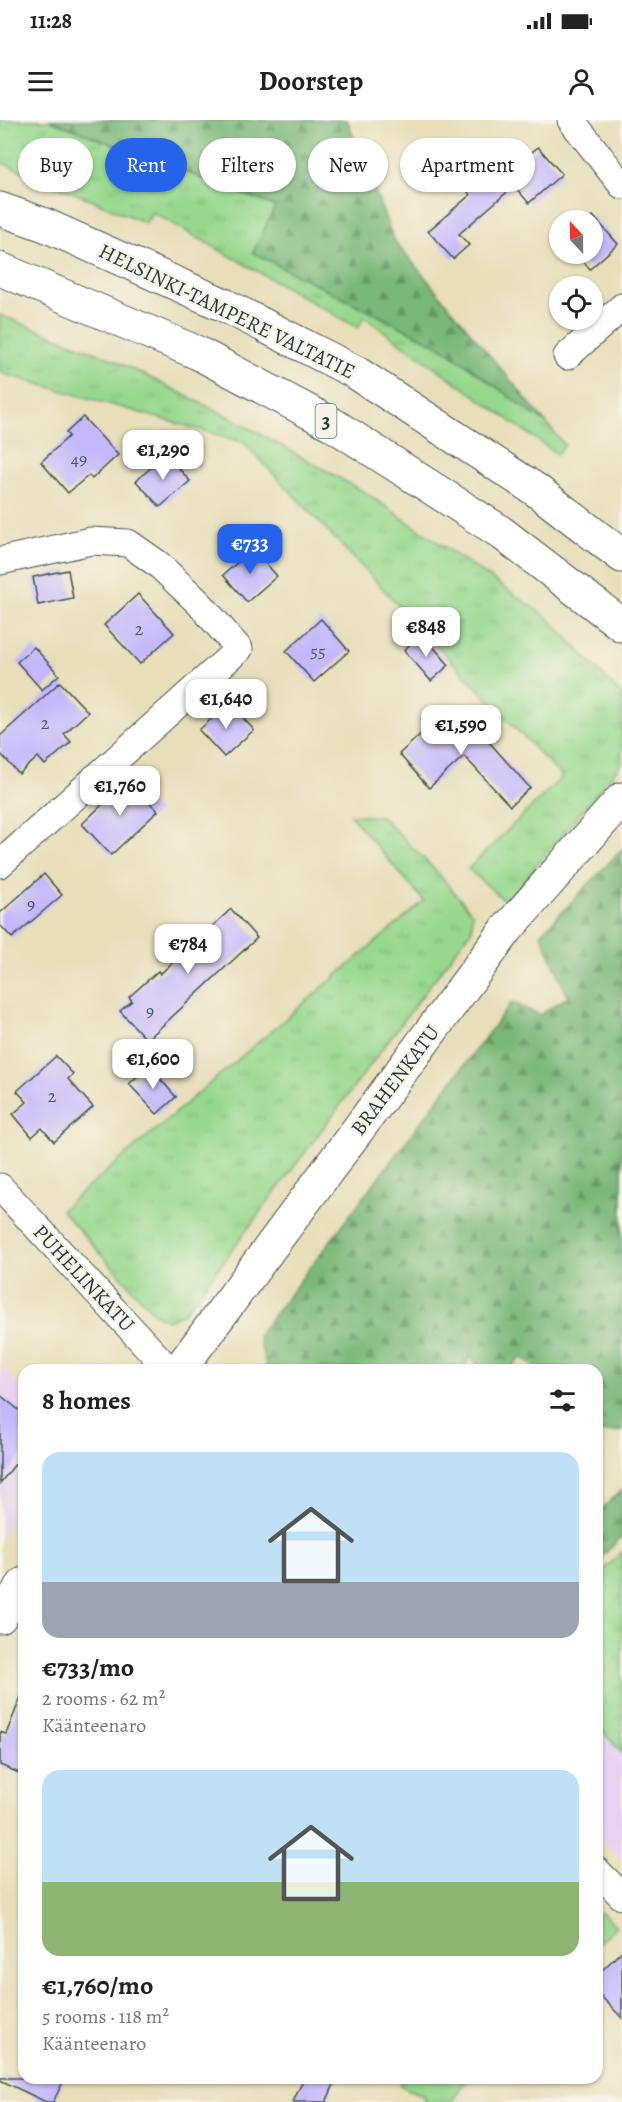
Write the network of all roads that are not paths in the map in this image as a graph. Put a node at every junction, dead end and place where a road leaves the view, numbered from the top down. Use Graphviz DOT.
graph roads {
  1 [pos="571,120"];
  2 [pos="622,185"];
  3 [pos="0,209"];
  4 [pos="0,269"];
  5 [pos="622,307"];
  6 [pos="567,357"];
  7 [pos="622,556"];
  8 [pos="0,561"];
  9 [pos="622,625"];
  10 [pos="622,799"];
  11 [pos="0,864"];
  12 [pos="0,1186"];
  13 [pos="163,1364"];
  14 [pos="183,1364"];
  15 [pos="18,1592"];
  16 [pos="0,1617"];
  17 [pos="603,1877"];
  18 [pos="622,1896"];
  1 -- 2 [label="street"];
  3 -- 7 [label="main road, HELSINKI-TAMPERE VALTATIE"];
  4 -- 9 [label="main road, 3"];
  5 -- 6 [label="street"];
  8 -- 11 [label="street"];
  10 -- 14 [label="main road, BRAHENKATU"];
  12 -- 13 [label="street, PUHELINKATU"];
  15 -- 16 [label="main road"];
  17 -- 18 [label="street"];
}
